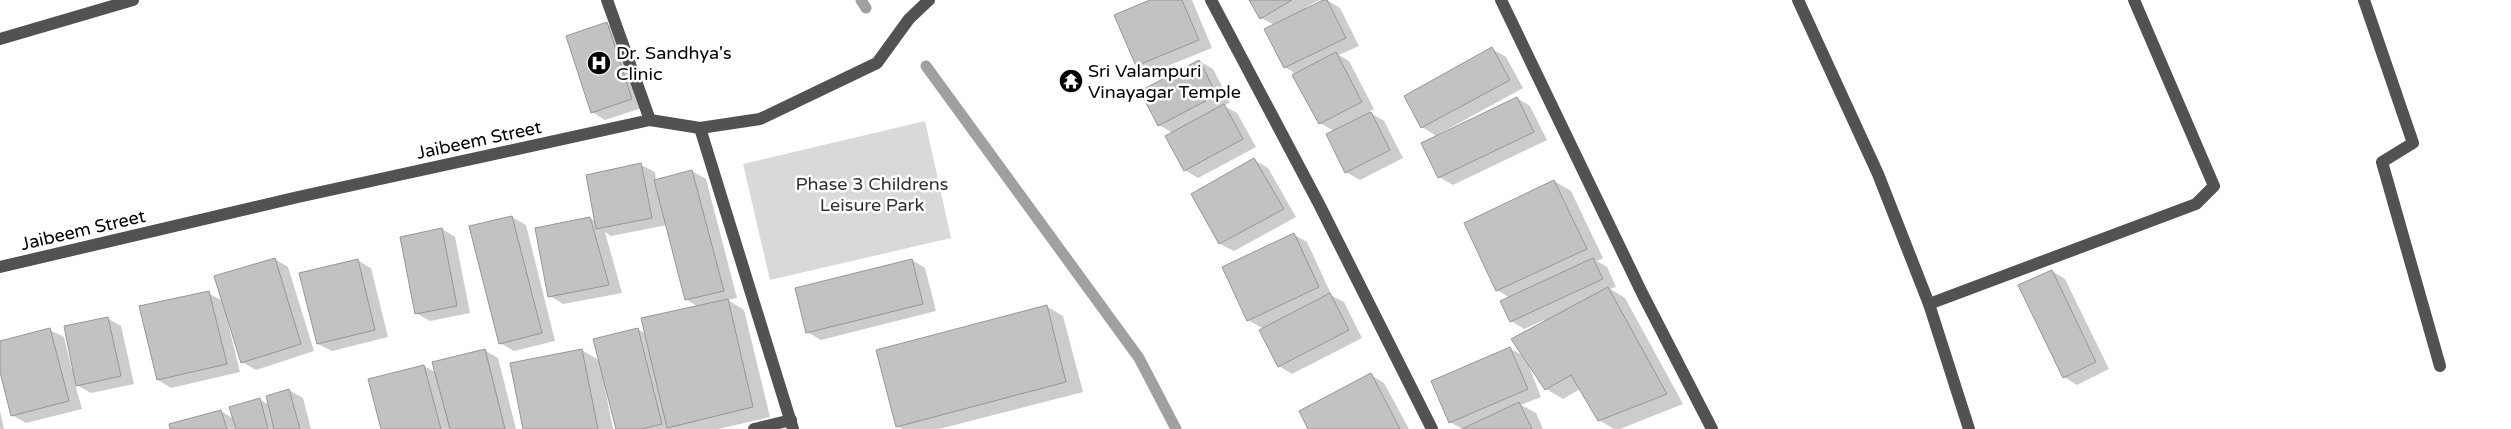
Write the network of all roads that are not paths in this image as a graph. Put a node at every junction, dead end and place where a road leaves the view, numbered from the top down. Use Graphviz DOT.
graph roads {
  1 [pos="133,0"];
  2 [pos="607,0"];
  3 [pos="929,0"];
  4 [pos="1211,0"];
  5 [pos="1501,0"];
  6 [pos="1798,0"];
  7 [pos="2134,0"];
  8 [pos="2364,0"];
  9 [pos="0,39"];
  10 [pos="650,120"];
  11 [pos="700,128"];
  12 [pos="0,267"];
  13 [pos="1929,304"];
  14 [pos="2440,366"];
  15 [pos="792,424"];
  16 [pos="754,429"];
  17 [pos="1432,429"];
  18 [pos="1712,429"];
  19 [pos="1969,429"];
  1 -- 9 [label="street"];
  2 -- 10 [label="street"];
  3 -- 11 [label="street, Jaibeem Street"];
  4 -- 17 [label="street"];
  5 -- 18 [label="street"];
  6 -- 13 [label="street"];
  7 -- 13 [label="street"];
  8 -- 14 [label="street"];
  10 -- 11 [label="street, Jaibeem Street"];
  10 -- 12 [label="street, Jaibeem Street"];
  11 -- 15 [label="street"];
  13 -- 19 [label="street"];
  15 -- 16 [label="street"];
}
